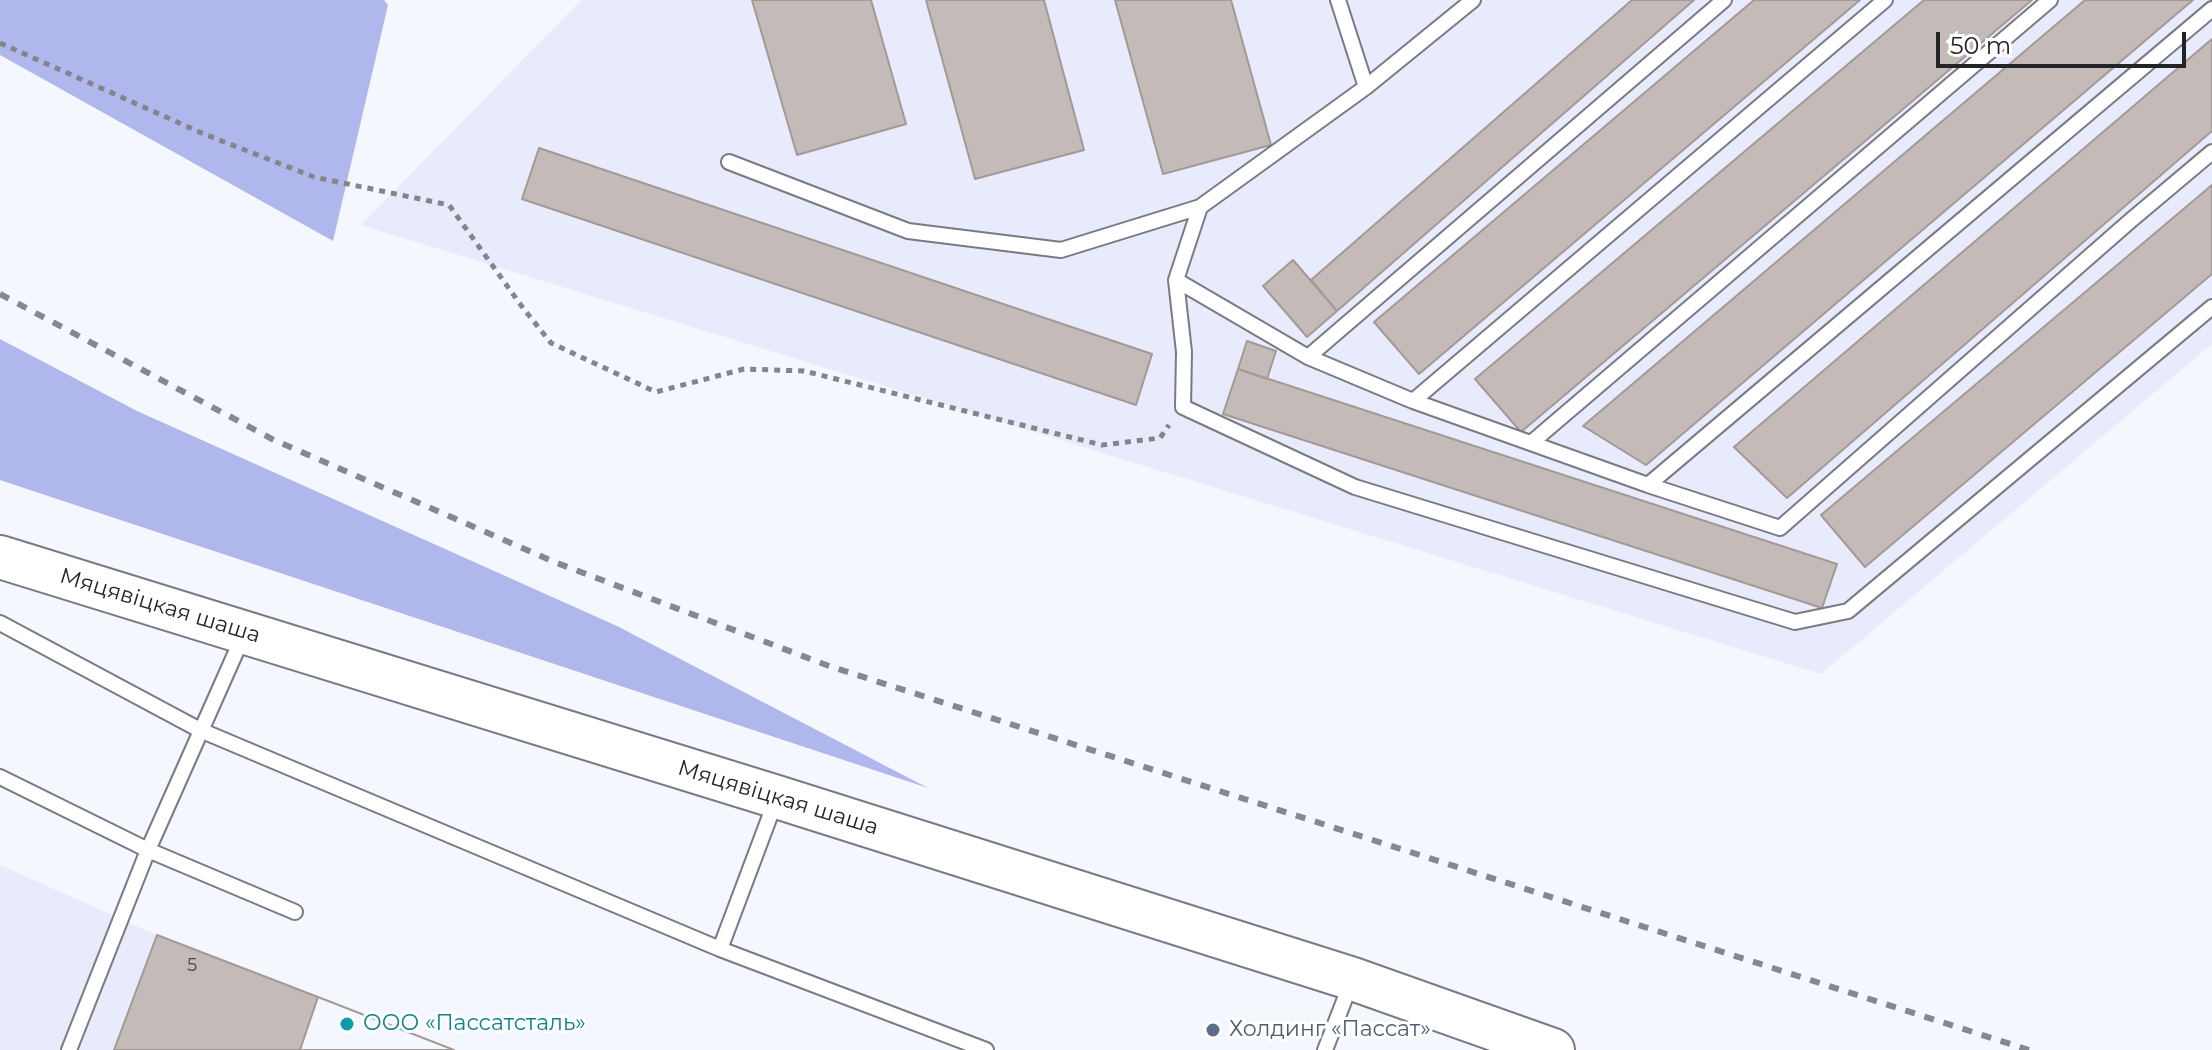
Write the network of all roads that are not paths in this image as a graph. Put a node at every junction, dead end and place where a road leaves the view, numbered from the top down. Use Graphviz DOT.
graph roads {
  1 [pos="1338,0"];
  2 [pos="1473,0"];
  3 [pos="1724,0"];
  4 [pos="1885,0"];
  5 [pos="2050,0"];
  6 [pos="2212,9"];
  7 [pos="1366,87"];
  8 [pos="2212,152"];
  9 [pos="729,162"];
  10 [pos="1200,207"];
  11 [pos="1176,280"];
  12 [pos="2212,307"];
  13 [pos="1308,357"];
  14 [pos="1413,401"];
  15 [pos="1531,443"];
  16 [pos="1648,485"];
  17 [pos="0,557"];
  18 [pos="0,623"];
  19 [pos="245,632"];
  20 [pos="200,730"];
  21 [pos="0,777"];
  22 [pos="777,797"];
  23 [pos="148,850"];
  24 [pos="295,912"];
  25 [pos="720,949"];
  26 [pos="1353,979"];
  27 [pos="1539,1048"];
  28 [pos="69,1050"];
  29 [pos="986,1050"];
  30 [pos="1325,1050"];
  1 -- 7 [label="lane"];
  2 -- 7 [label="lane"];
  3 -- 13 [label="lane"];
  4 -- 14 [label="lane"];
  5 -- 15 [label="lane"];
  6 -- 16 [label="lane"];
  7 -- 10 [label="lane"];
  8 -- 16 [label="lane"];
  9 -- 10 [label="lane"];
  10 -- 11 [label="lane"];
  11 -- 12 [label="lane"];
  11 -- 13 [label="lane"];
  13 -- 14 [label="lane"];
  14 -- 15 [label="lane"];
  15 -- 16 [label="lane"];
  17 -- 19 [label="main road, Мяцявіцкая шаша"];
  18 -- 20 [label="lane"];
  19 -- 20 [label="lane"];
  19 -- 22 [label="main road, Мяцявіцкая шаша"];
  20 -- 23 [label="lane"];
  20 -- 25 [label="lane"];
  21 -- 23 [label="lane"];
  22 -- 25 [label="lane"];
  22 -- 26 [label="main road, Мяцявіцкая шаша"];
  23 -- 24 [label="lane"];
  23 -- 28 [label="lane"];
  25 -- 29 [label="lane"];
  26 -- 27 [label="main road, Мяцявіцкая шаша"];
  26 -- 30 [label="lane"];
}
